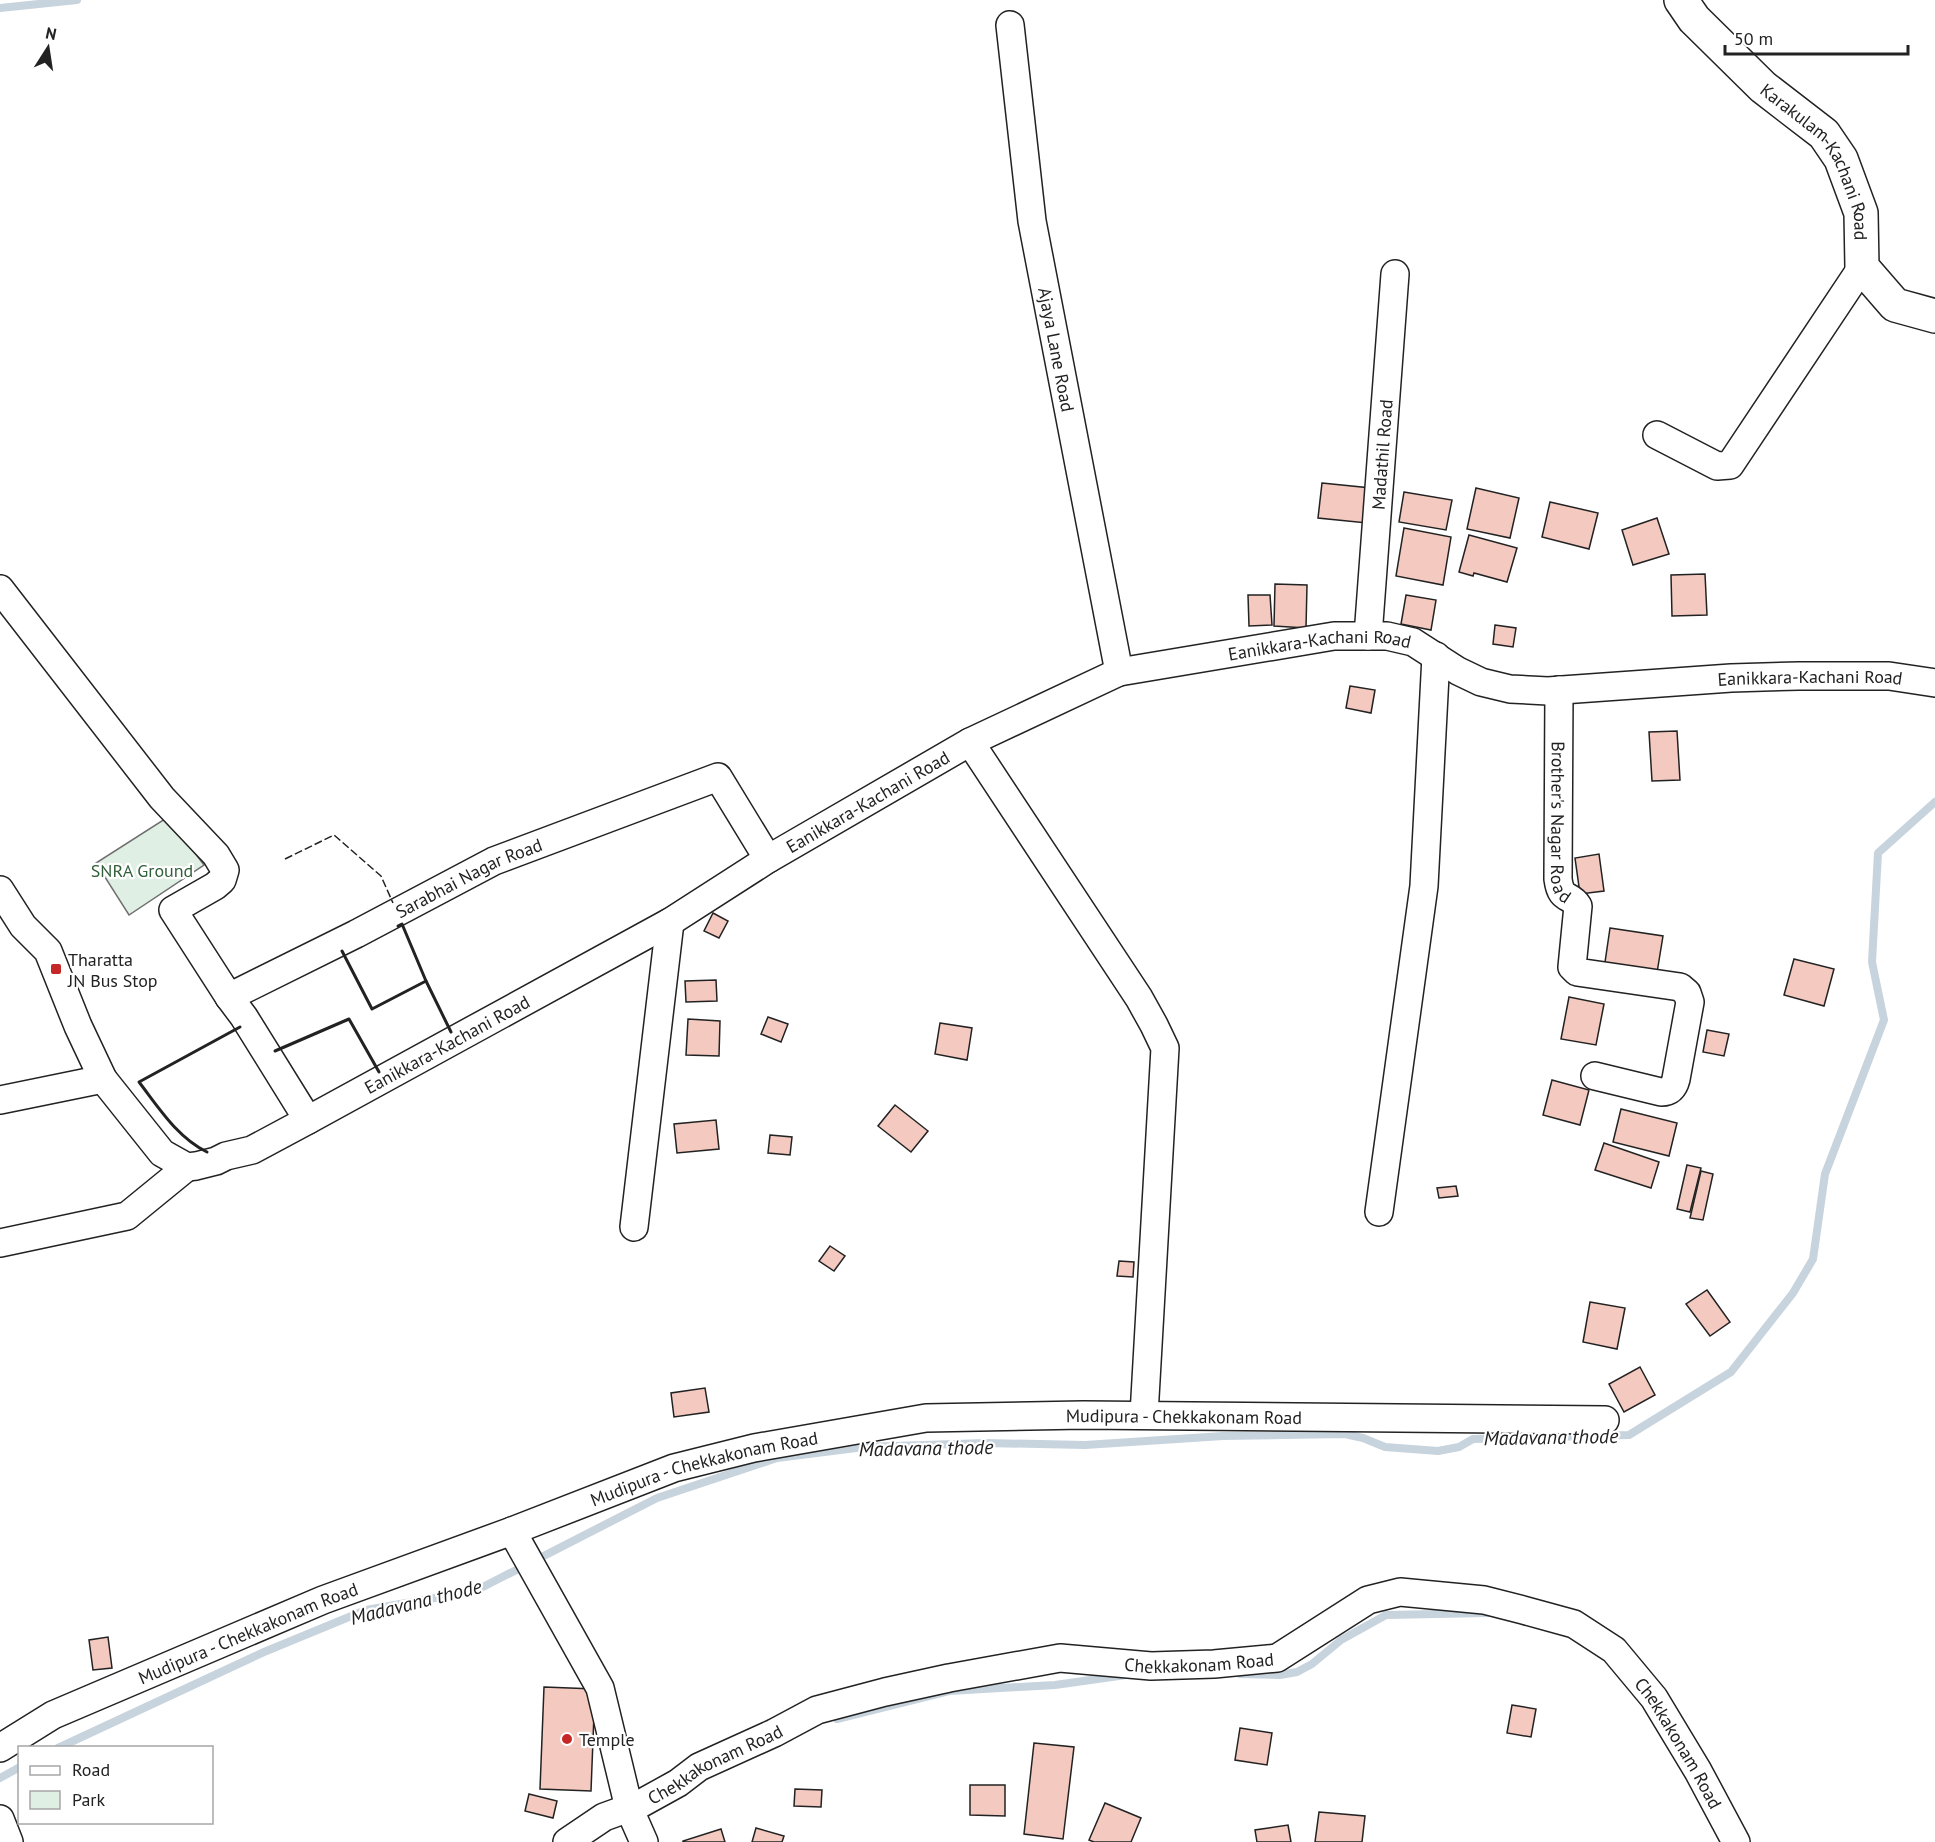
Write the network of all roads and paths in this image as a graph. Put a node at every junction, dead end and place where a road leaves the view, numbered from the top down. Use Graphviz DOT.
graph roads {
  1 [pos="1681,0"];
  2 [pos="1010,25"];
  3 [pos="1862,267"];
  4 [pos="1395,274"];
  5 [pos="1935,316"];
  6 [pos="1657,435"];
  7 [pos="0,589"];
  8 [pos="1368,636"];
  9 [pos="1436,656"];
  10 [pos="1119,672"];
  11 [pos="1935,683"];
  12 [pos="1558,690"];
  13 [pos="970,742"];
  14 [pos="768,859"];
  15 [pos="0,890"];
  16 [pos="670,922"];
  17 [pos="11,928"];
  18 [pos="229,997"];
  19 [pos="1595,1076"];
  20 [pos="103,1079"];
  21 [pos="0,1100"];
  22 [pos="308,1120"];
  23 [pos="187,1167"];
  24 [pos="1379,1212"];
  25 [pos="634,1227"];
  26 [pos="0,1243"];
  27 [pos="1144,1415"];
  28 [pos="1605,1420"];
  29 [pos="512,1531"];
  30 [pos="0,1749"];
  31 [pos="628,1808"];
  32 [pos="0,1819"];
  33 [pos="9,1842"];
  34 [pos="567,1842"];
  35 [pos="644,1842"];
  36 [pos="1736,1842"];
  1 -- 3 [label="main road, Karakulam-Kachani Road"];
  2 -- 10 [label="street, Ajaya Lane Road"];
  3 -- 5 [label="main road, Karakulam-Kachani Road"];
  3 -- 6 [label="street"];
  4 -- 8 [label="street, Madathil Road"];
  7 -- 18 [label="street"];
  8 -- 9 [label="street, Eanikkara-Kachani Road"];
  8 -- 10 [label="street, Eanikkara-Kachani Road"];
  9 -- 12 [label="street, Eanikkara-Kachani Road"];
  9 -- 24 [label="street"];
  10 -- 13 [label="street, Eanikkara-Kachani Road"];
  11 -- 12 [label="street, Eanikkara-Kachani Road"];
  12 -- 19 [label="street, Brother's Nagar Road"];
  13 -- 14 [label="street, Eanikkara-Kachani Road"];
  13 -- 27 [label="street"];
  14 -- 16 [label="street, Eanikkara-Kachani Road"];
  14 -- 18 [label="street, Sarabhai Nagar Road"];
  15 -- 17 [label="street"];
  16 -- 22 [label="street, Eanikkara-Kachani Road"];
  16 -- 25 [label="street"];
  17 -- 20 [label="street"];
  18 -- 22 [label="street"];
  20 -- 21 [label="street"];
  20 -- 23 [label="street"];
  22 -- 23 [label="street, Eanikkara-Kachani Road"];
  23 -- 26 [label="street"];
  27 -- 28 [label="street, Mudipura - Chekkakonam Road"];
  27 -- 29 [label="street, Mudipura - Chekkakonam Road"];
  29 -- 30 [label="street, Mudipura - Chekkakonam Road"];
  29 -- 31 [label="street"];
  31 -- 34 [label="street, Chekkakonam Road"];
  31 -- 35 [label="street"];
  31 -- 36 [label="street, Chekkakonam Road"];
  32 -- 33 [label="street"];
}
